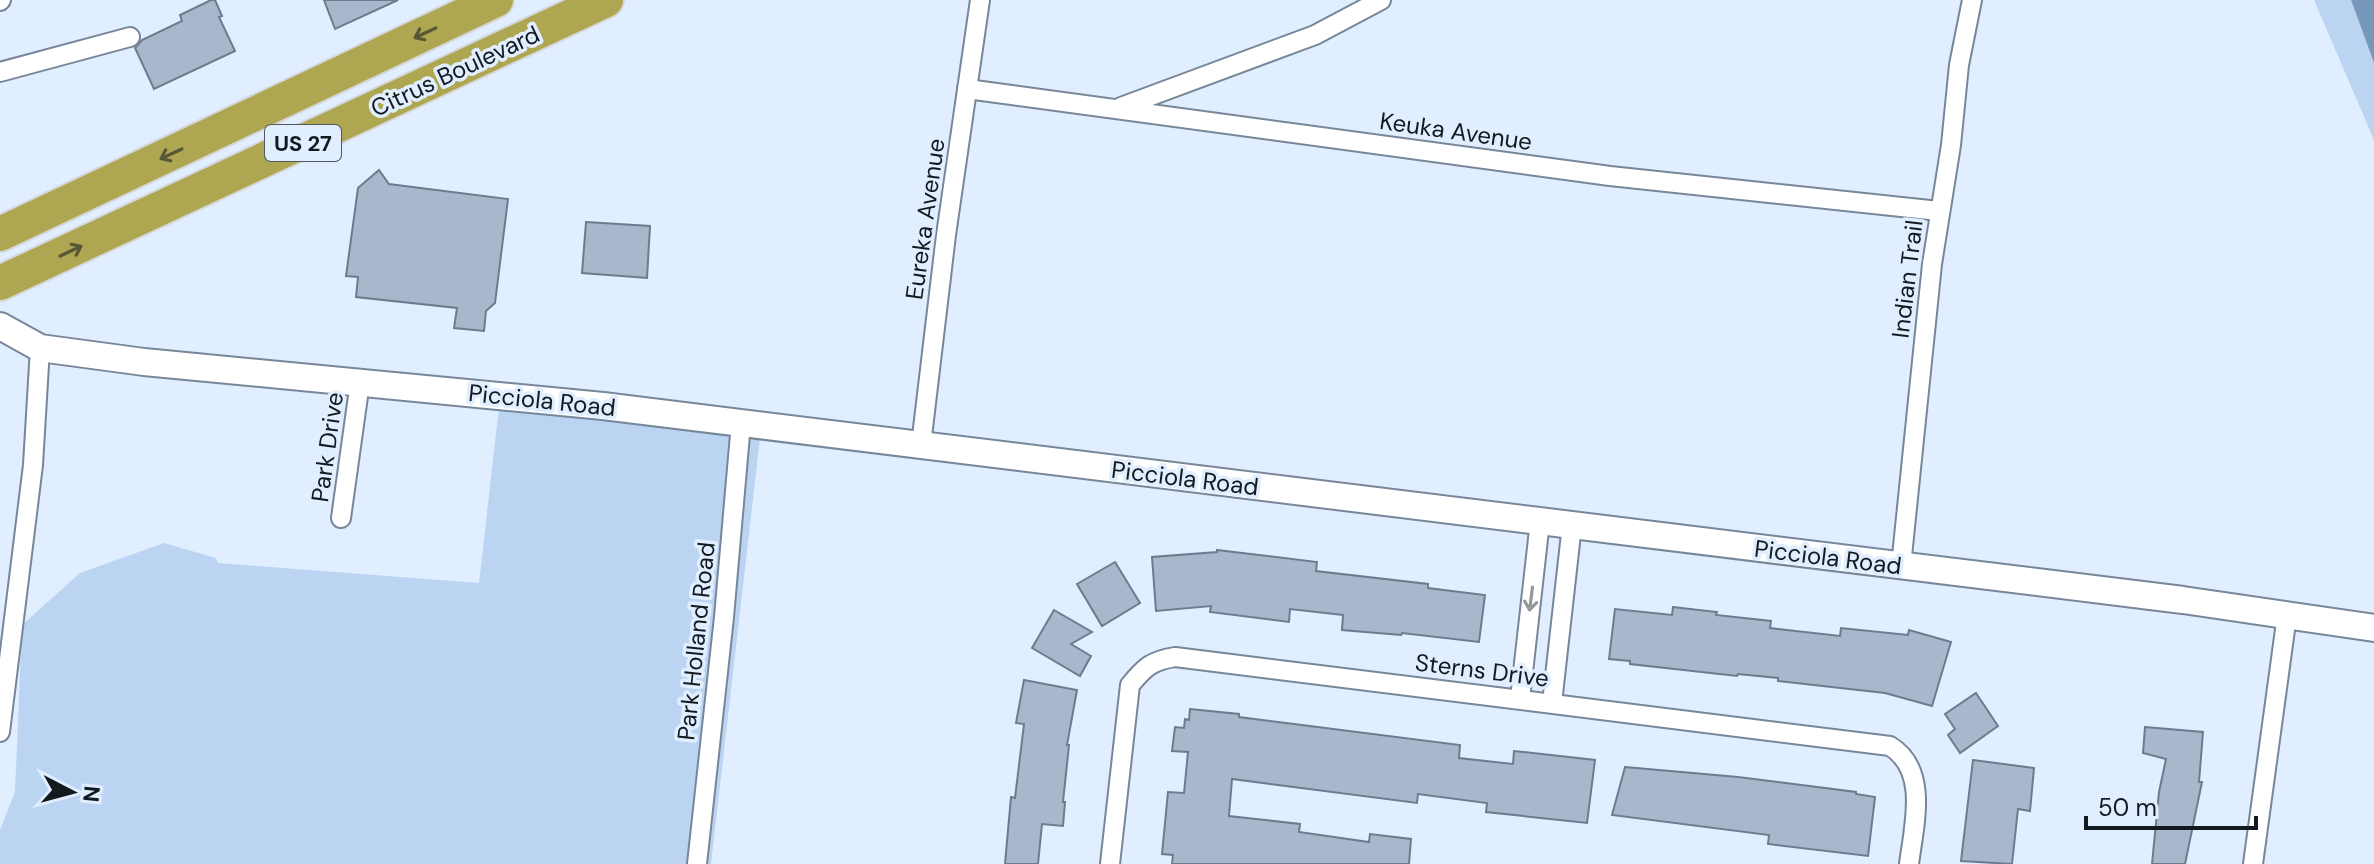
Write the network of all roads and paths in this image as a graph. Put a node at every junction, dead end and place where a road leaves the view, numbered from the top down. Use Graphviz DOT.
graph roads {
  1 [pos="496,0"];
  2 [pos="606,0"];
  3 [pos="980,0"];
  4 [pos="1381,0"];
  5 [pos="1972,0"];
  6 [pos="130,37"];
  7 [pos="0,72"];
  8 [pos="967,89"];
  9 [pos="1119,108"];
  10 [pos="1939,211"];
  11 [pos="0,234"];
  12 [pos="0,283"];
  13 [pos="0,326"];
  14 [pos="40,348"];
  15 [pos="360,382"];
  16 [pos="741,423"];
  17 [pos="921,445"];
  18 [pos="341,518"];
  19 [pos="1540,521"];
  20 [pos="1572,525"];
  21 [pos="1901,566"];
  22 [pos="2287,615"];
  23 [pos="2374,628"];
  24 [pos="1520,699"];
  25 [pos="1552,703"];
  26 [pos="0,732"];
  27 [pos="697,864"];
  28 [pos="1110,864"];
  29 [pos="1909,864"];
  30 [pos="2253,864"];
  1 -- 11 [label="highway, Citrus Boulevard / US 27, one-way"];
  12 -- 2 [label="highway, Citrus Boulevard / US 27, one-way"];
  3 -- 8 [label="street, Eureka Avenue"];
  4 -- 9 [label="street"];
  5 -- 10 [label="street, Indian Trail"];
  6 -- 7 [label="street"];
  8 -- 9 [label="street, Keuka Avenue"];
  8 -- 17 [label="street, Eureka Avenue"];
  9 -- 10 [label="street, Keuka Avenue"];
  10 -- 21 [label="street, Indian Trail"];
  13 -- 14 [label="street, Picciola Road"];
  14 -- 15 [label="street, Picciola Road"];
  14 -- 26 [label="street"];
  15 -- 16 [label="street, Picciola Road"];
  15 -- 18 [label="street, Park Drive"];
  16 -- 17 [label="street, Picciola Road"];
  16 -- 27 [label="street, Park Holland Road"];
  17 -- 19 [label="street, Picciola Road"];
  19 -- 20 [label="street, Picciola Road"];
  19 -- 24 [label="street, one-way"];
  20 -- 21 [label="street, Picciola Road"];
  20 -- 25 [label="street"];
  21 -- 22 [label="street, Picciola Road"];
  22 -- 23 [label="street, Picciola Road"];
  22 -- 30 [label="street"];
  24 -- 25 [label="street, Sterns Drive"];
  24 -- 28 [label="street, Sterns Drive"];
  25 -- 29 [label="street, Sterns Drive"];
}
